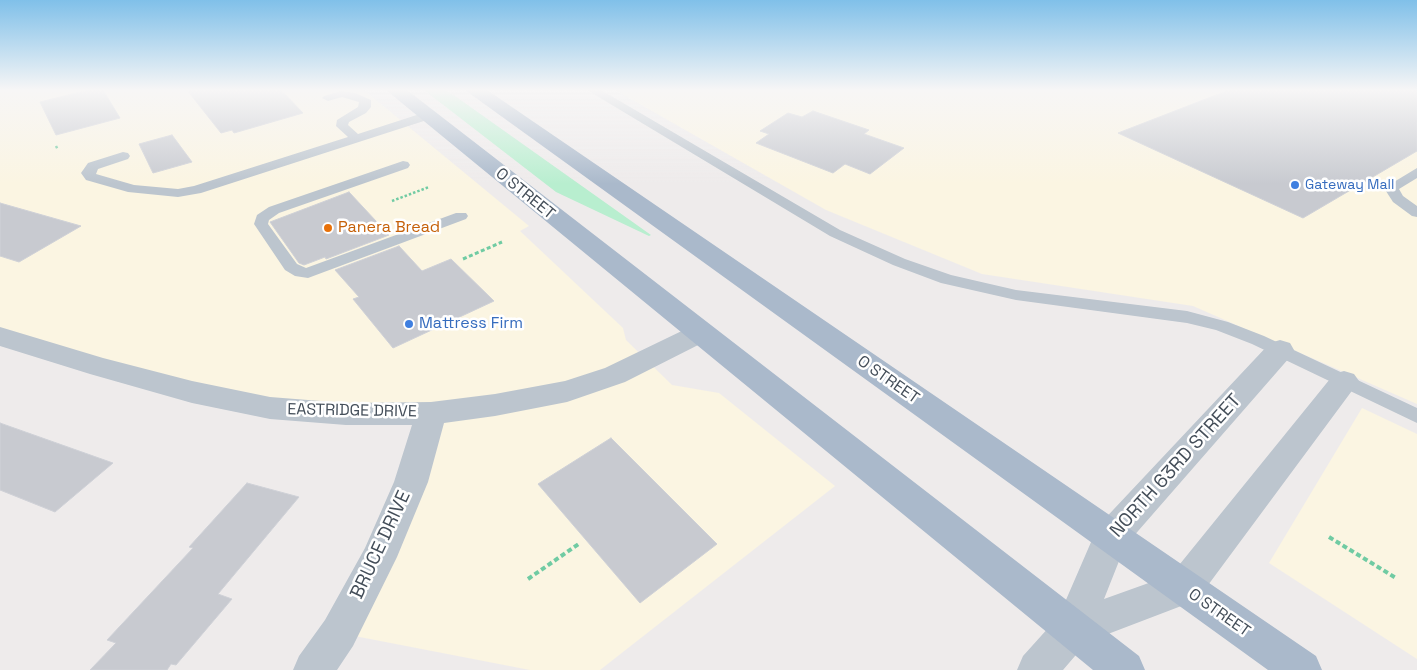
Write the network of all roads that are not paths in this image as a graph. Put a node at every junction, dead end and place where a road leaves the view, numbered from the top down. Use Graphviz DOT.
graph roads {
  1 [pos="343,121"];
  2 [pos="409,121"];
  3 [pos="433,121"];
  4 [pos="519,121"];
  5 [pos="646,121"];
  6 [pos="356,138"];
  7 [pos="123,156"];
  8 [pos="403,165"];
  9 [pos="1414,176"];
  10 [pos="1417,213"];
  11 [pos="461,216"];
  12 [pos="700,333"];
  13 [pos="8,345"];
  14 [pos="1280,350"];
  15 [pos="1344,381"];
  16 [pos="431,412"];
  17 [pos="1417,416"];
  18 [pos="1111,537"];
  19 [pos="1184,588"];
  20 [pos="1073,629"];
  21 [pos="314,670"];
  22 [pos="1037,670"];
  23 [pos="1125,670"];
  24 [pos="1302,670"];
  1 -- 6 [label="lane"];
  2 -- 6 [label="lane"];
  3 -- 12 [label="main road, O STREET"];
  4 -- 18 [label="main road, O STREET"];
  5 -- 14 [label="lane"];
  6 -- 7 [label="lane"];
  8 -- 11 [label="lane"];
  9 -- 10 [label="lane"];
  12 -- 16 [label="street, EASTRIDGE DRIVE"];
  12 -- 20 [label="main road, O STREET"];
  13 -- 16 [label="street, EASTRIDGE DRIVE"];
  14 -- 15 [label="lane"];
  14 -- 18 [label="street, NORTH 63RD STREET"];
  15 -- 17 [label="lane"];
  15 -- 19 [label="street"];
  16 -- 21 [label="street, BRUCE DRIVE"];
  18 -- 19 [label="main road, O STREET"];
  18 -- 20 [label="street, NORTH 63RD STREET"];
  19 -- 20 [label="street"];
  19 -- 24 [label="main road, O STREET"];
  20 -- 22 [label="street"];
  20 -- 23 [label="main road, O STREET"];
}
